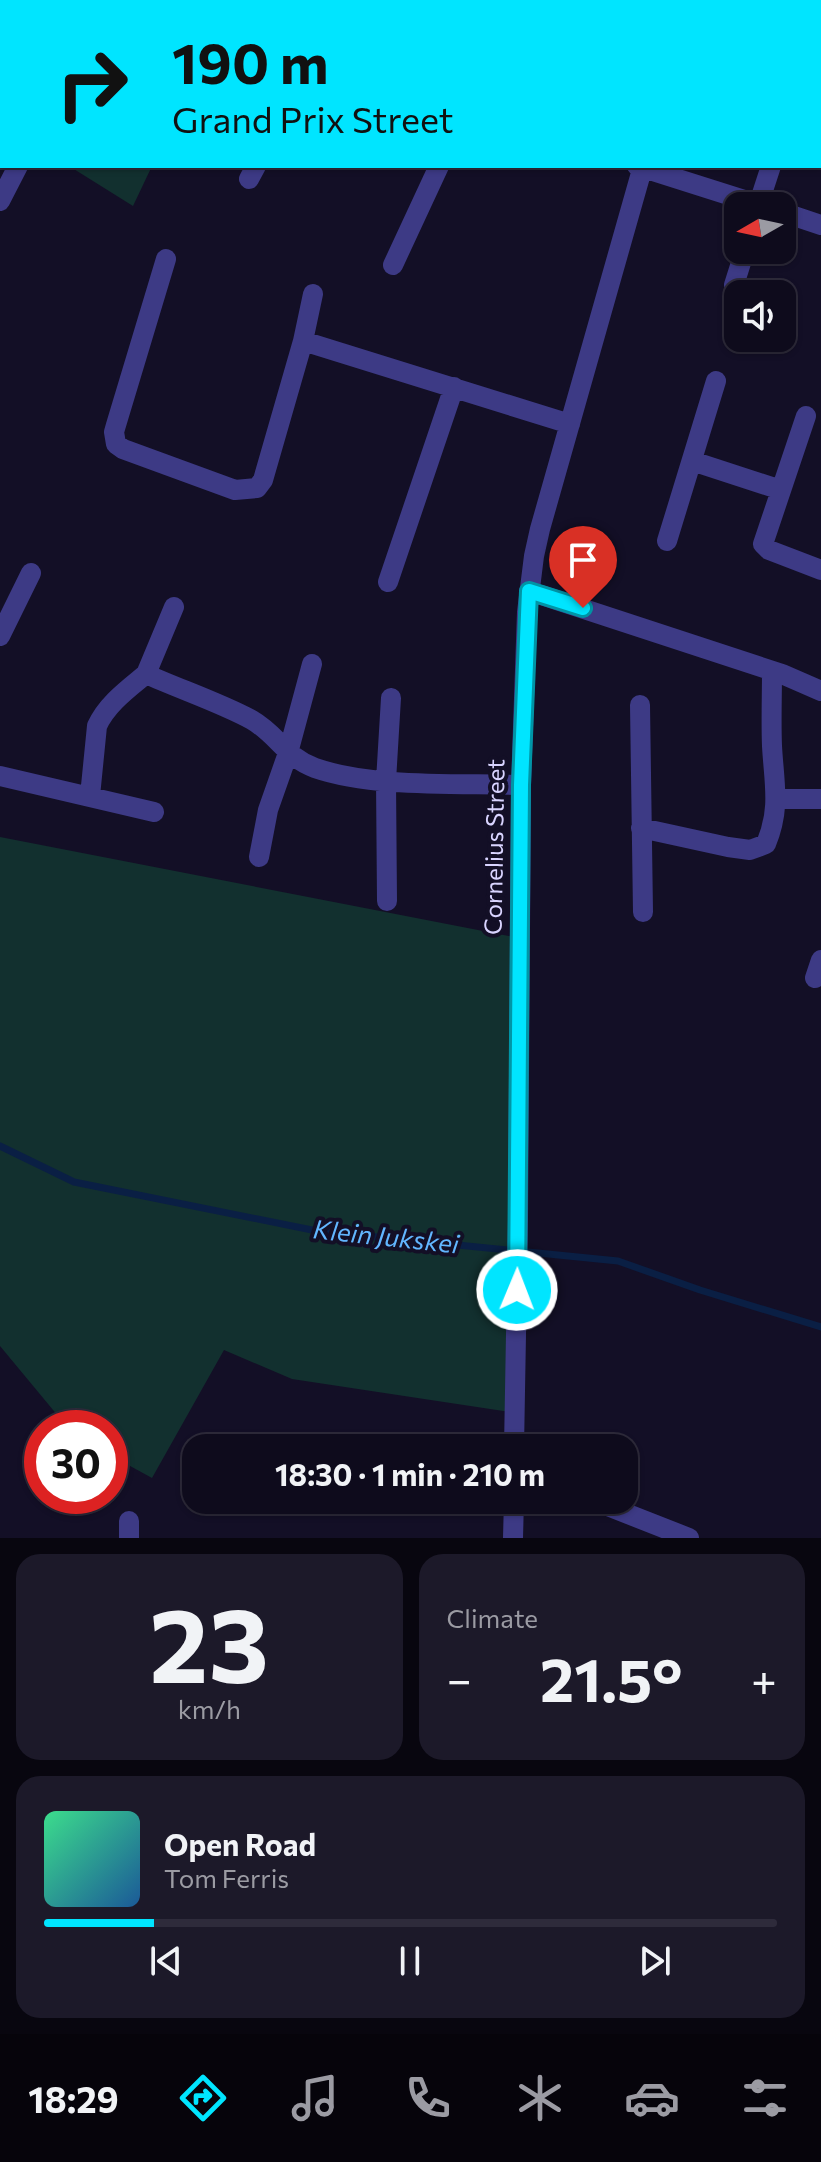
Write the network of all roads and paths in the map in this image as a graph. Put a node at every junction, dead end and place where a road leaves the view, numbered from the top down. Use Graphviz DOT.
graph roads {
  1 [pos="17,168"];
  2 [pos="438,168"];
  3 [pos="640,168"];
  4 [pos="643,168"];
  5 [pos="770,168"];
  6 [pos="764,192"];
  7 [pos="724,194"];
  8 [pos="0,201"];
  9 [pos="796,217"];
  10 [pos="821,225"];
  11 [pos="166,259"];
  12 [pos="393,265"];
  13 [pos="313,294"];
  14 [pos="303,341"];
  15 [pos="716,381"];
  16 [pos="454,387"];
  17 [pos="806,416"];
  18 [pos="570,424"];
  19 [pos="692,461"];
  20 [pos="781,490"];
  21 [pos="667,541"];
  22 [pos="821,570"];
  23 [pos="31,573"];
  24 [pos="388,582"];
  25 [pos="529,591"];
  26 [pos="174,607"];
  27 [pos="0,636"];
  28 [pos="312,664"];
  29 [pos="772,671"];
  30 [pos="146,674"];
  31 [pos="821,691"];
  32 [pos="391,698"];
  33 [pos="640,705"];
  34 [pos="288,753"];
  35 [pos="0,776"];
  36 [pos="386,781"];
  37 [pos="521,785"];
  38 [pos="90,796"];
  39 [pos="776,799"];
  40 [pos="821,799"];
  41 [pos="154,812"];
  42 [pos="641,828"];
  43 [pos="259,857"];
  44 [pos="387,901"];
  45 [pos="643,912"];
  46 [pos="514,1434"];
  47 [pos="514,1514"];
  48 [pos="628,1514"];
  49 [pos="513,1538"];
  50 [pos="689,1538"];
  1 -- 8 [label="street"];
  2 -- 12 [label="street"];
  3 -- 18 [label="street, Cornelius Street"];
  4 -- 7 [label="street"];
  5 -- 6 [label="street"];
  9 -- 10 [label="street"];
  11 -- 14 [label="street"];
  13 -- 14 [label="street"];
  14 -- 16 [label="street"];
  15 -- 19 [label="street"];
  16 -- 18 [label="street"];
  16 -- 24 [label="street"];
  17 -- 20 [label="street"];
  18 -- 25 [label="street, Cornelius Street"];
  19 -- 20 [label="street"];
  19 -- 21 [label="street"];
  20 -- 22 [label="street"];
  23 -- 27 [label="street"];
  25 -- 29 [label="street"];
  25 -- 37 [label="street, Cornelius Street"];
  26 -- 30 [label="street"];
  28 -- 34 [label="street"];
  29 -- 31 [label="street"];
  29 -- 39 [label="street"];
  30 -- 34 [label="street"];
  30 -- 38 [label="street"];
  32 -- 36 [label="street"];
  33 -- 42 [label="street"];
  34 -- 36 [label="street"];
  34 -- 43 [label="street"];
  35 -- 38 [label="street"];
  36 -- 37 [label="street"];
  36 -- 44 [label="street"];
  37 -- 46 [label="street, Cornelius Street"];
  38 -- 41 [label="street"];
  39 -- 40 [label="street"];
  39 -- 42 [label="street"];
  42 -- 45 [label="street"];
  47 -- 49 [label="street"];
  48 -- 50 [label="street"];
}
